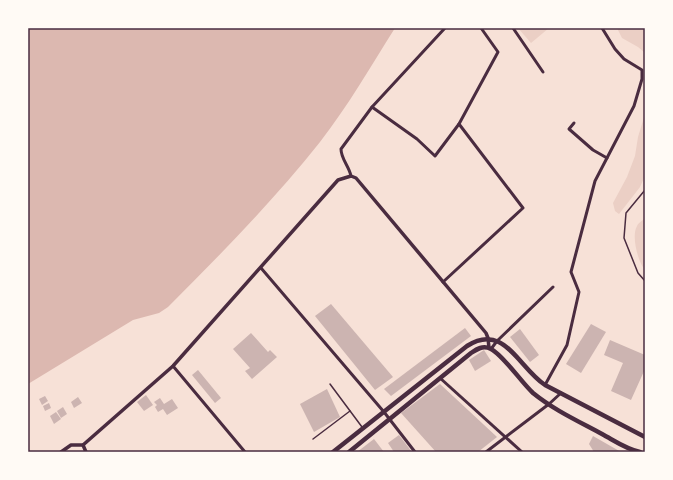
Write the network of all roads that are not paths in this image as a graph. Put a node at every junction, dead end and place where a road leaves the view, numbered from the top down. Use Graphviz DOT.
graph roads {
  1 [pos="445,28"];
  2 [pos="481,28"];
  3 [pos="513,28"];
  4 [pos="602,28"];
  5 [pos="543,72"];
  6 [pos="372,107"];
  7 [pos="574,123"];
  8 [pos="459,124"];
  9 [pos="607,158"];
  10 [pos="351,176"];
  11 [pos="645,190"];
  12 [pos="261,268"];
  13 [pos="645,281"];
  14 [pos="443,282"];
  15 [pos="553,287"];
  16 [pos="488,338"];
  17 [pos="497,341"];
  18 [pos="490,349"];
  19 [pos="173,366"];
  20 [pos="440,378"];
  21 [pos="330,384"];
  22 [pos="545,385"];
  23 [pos="561,393"];
  24 [pos="549,404"];
  25 [pos="350,411"];
  26 [pos="384,412"];
  27 [pos="388,419"];
  28 [pos="363,428"];
  29 [pos="506,437"];
  30 [pos="645,437"];
  31 [pos="313,439"];
  32 [pos="83,445"];
  33 [pos="625,447"];
  34 [pos="61,452"];
  35 [pos="86,452"];
  36 [pos="245,452"];
  37 [pos="333,452"];
  38 [pos="349,452"];
  39 [pos="415,452"];
  40 [pos="486,452"];
  41 [pos="522,452"];
  42 [pos="628,452"];
  43 [pos="640,452"];
  1 -- 6 [label="street"];
  2 -- 8 [label="street"];
  3 -- 5 [label="street"];
  4 -- 9 [label="street"];
  6 -- 8 [label="street"];
  6 -- 10 [label="street"];
  7 -- 9 [label="street"];
  8 -- 14 [label="street"];
  9 -- 22 [label="street"];
  10 -- 12 [label="street"];
  10 -- 14 [label="street"];
  11 -- 13 [label="lane"];
  12 -- 19 [label="street"];
  12 -- 26 [label="street"];
  14 -- 16 [label="street"];
  15 -- 17 [label="street"];
  16 -- 17 [label="main road"];
  16 -- 18 [label="street"];
  16 -- 26 [label="main road"];
  17 -- 18 [label="street"];
  17 -- 22 [label="main road"];
  18 -- 20 [label="main road"];
  18 -- 24 [label="main road"];
  19 -- 32 [label="street"];
  19 -- 36 [label="street"];
  20 -- 27 [label="main road"];
  20 -- 29 [label="street"];
  21 -- 25 [label="lane"];
  22 -- 23 [label="main road"];
  23 -- 24 [label="street"];
  23 -- 30 [label="main road"];
  24 -- 29 [label="street"];
  24 -- 33 [label="main road"];
  25 -- 28 [label="lane"];
  25 -- 31 [label="lane"];
  26 -- 27 [label="street"];
  26 -- 28 [label="main road"];
  27 -- 38 [label="main road"];
  27 -- 39 [label="street"];
  28 -- 37 [label="main road"];
  29 -- 40 [label="street"];
  29 -- 41 [label="street"];
  32 -- 34 [label="street"];
  32 -- 35 [label="street"];
  33 -- 42 [label="street"];
  33 -- 43 [label="main road"];
}
